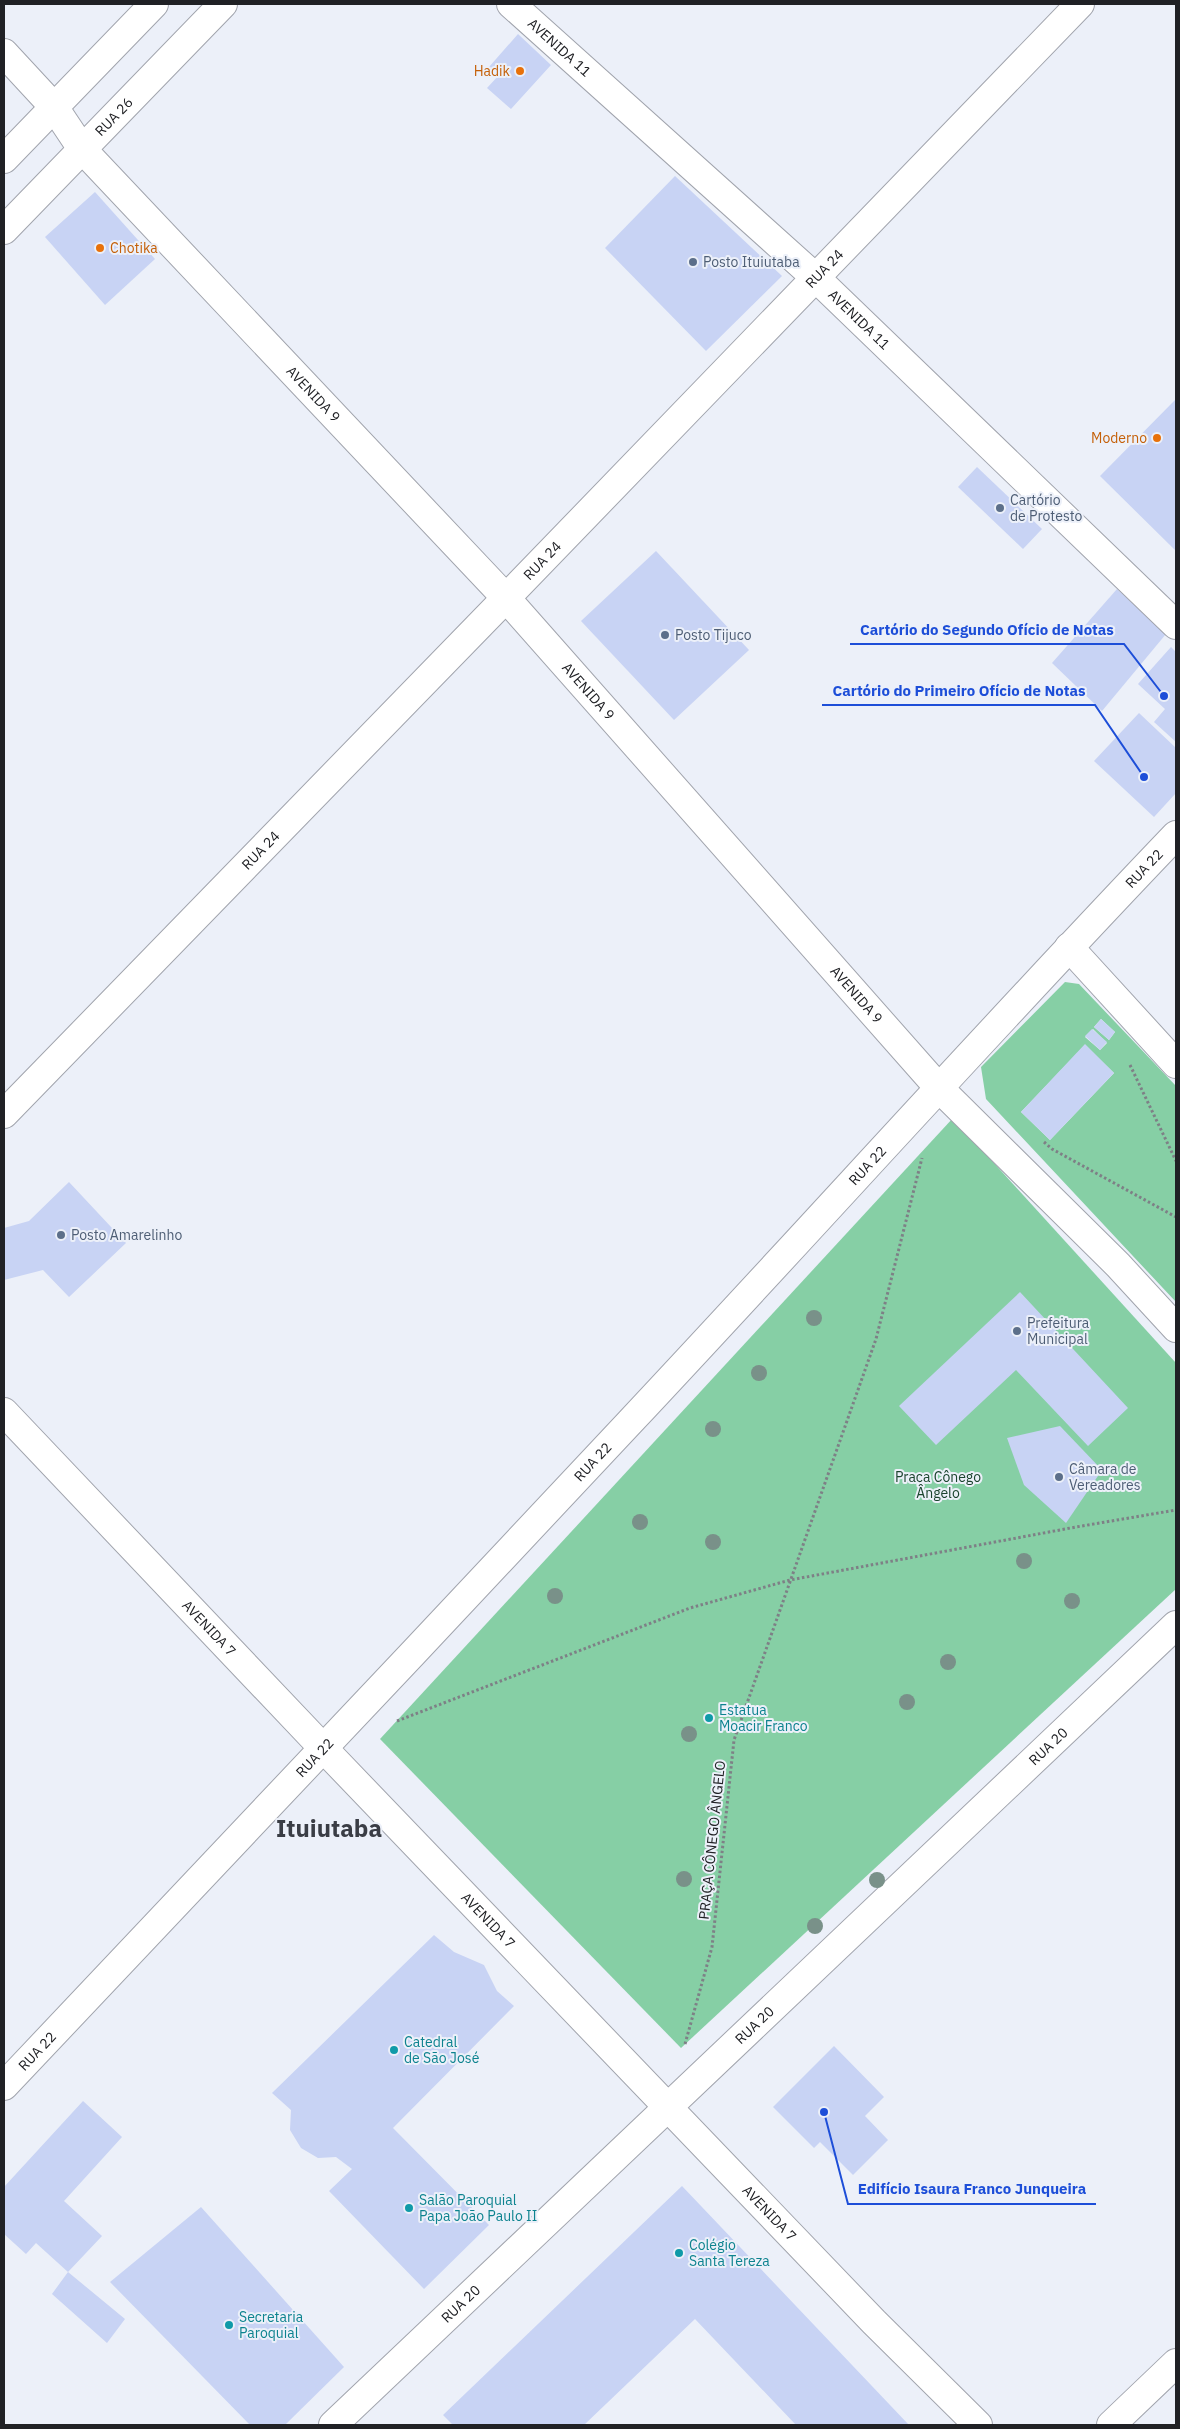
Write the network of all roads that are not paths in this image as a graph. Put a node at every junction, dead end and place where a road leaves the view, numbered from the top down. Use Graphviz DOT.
graph roads {
  1 [pos="154,4"];
  2 [pos="223,4"];
  3 [pos="512,4"];
  4 [pos="1080,4"];
  5 [pos="4,52"];
  6 [pos="54,107"];
  7 [pos="82,149"];
  8 [pos="4,159"];
  9 [pos="4,230"];
  10 [pos="816,278"];
  11 [pos="506,598"];
  12 [pos="1176,625"];
  13 [pos="1176,835"];
  14 [pos="1069,947"];
  15 [pos="1176,1064"];
  16 [pos="939,1088"];
  17 [pos="4,1114"];
  18 [pos="1176,1328"];
  19 [pos="4,1412"];
  20 [pos="1176,1625"];
  21 [pos="324,1749"];
  22 [pos="4,2086"];
  23 [pos="668,2106"];
  24 [pos="1176,2363"];
  25 [pos="333,2425"];
  26 [pos="978,2425"];
  27 [pos="1110,2425"];
  1 -- 6 [label="street"];
  2 -- 7 [label="street, RUA 26"];
  3 -- 10 [label="street, AVENIDA 11"];
  4 -- 10 [label="street, RUA 24"];
  5 -- 6 [label="street, AVENIDA 9"];
  6 -- 7 [label="street, AVENIDA 9"];
  6 -- 8 [label="street"];
  7 -- 9 [label="street, RUA 26"];
  7 -- 11 [label="street, AVENIDA 9"];
  10 -- 11 [label="street, RUA 24"];
  10 -- 12 [label="street, AVENIDA 11"];
  11 -- 16 [label="street, AVENIDA 9"];
  11 -- 17 [label="street, RUA 24"];
  13 -- 14 [label="street, RUA 22"];
  14 -- 15 [label="street"];
  14 -- 16 [label="street, RUA 22"];
  16 -- 18 [label="street, AVENIDA 9"];
  16 -- 21 [label="street, RUA 22"];
  19 -- 21 [label="street, AVENIDA 7"];
  20 -- 23 [label="street, RUA 20"];
  21 -- 22 [label="street, RUA 22"];
  21 -- 23 [label="street, AVENIDA 7"];
  23 -- 25 [label="street, RUA 20"];
  23 -- 26 [label="street, AVENIDA 7"];
  24 -- 27 [label="street"];
}
